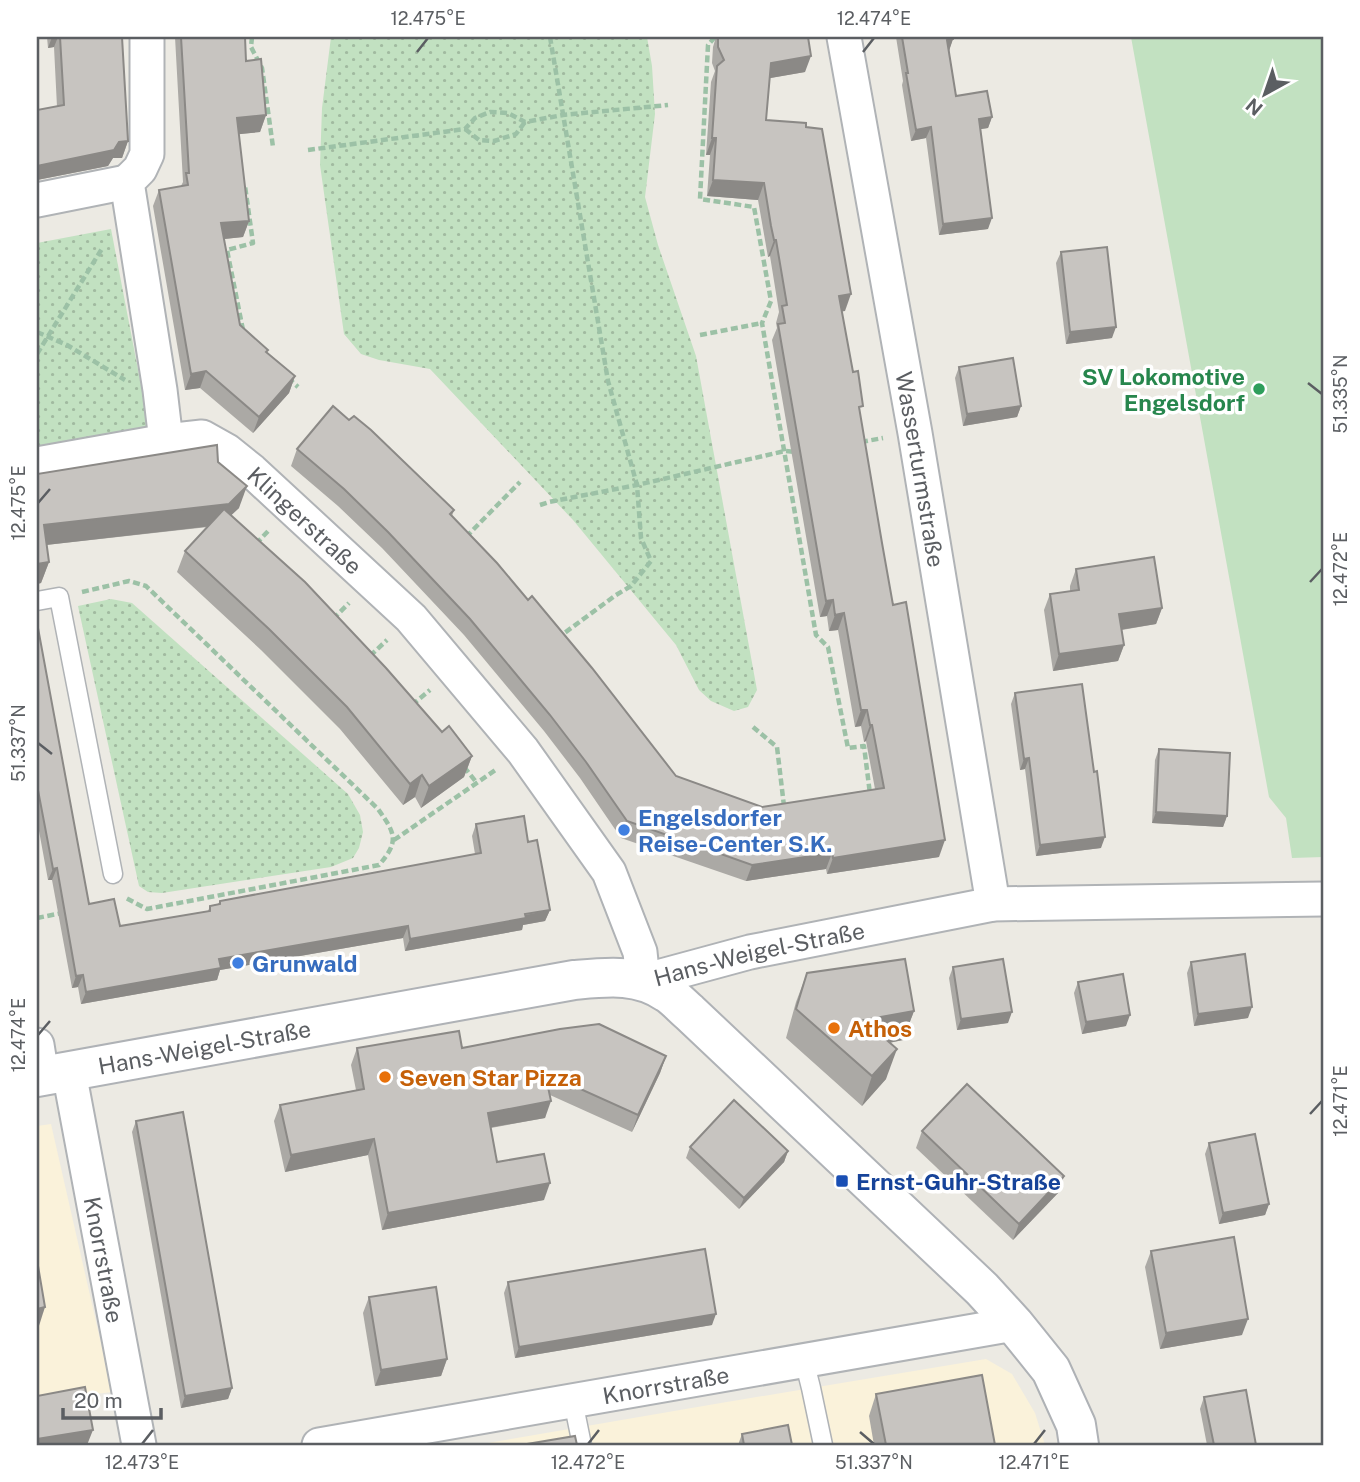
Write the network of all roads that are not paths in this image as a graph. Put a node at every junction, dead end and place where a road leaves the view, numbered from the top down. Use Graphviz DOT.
graph roads {
  1 [pos="147,37"];
  2 [pos="844,37"];
  3 [pos="129,193"];
  4 [pos="37,200"];
  5 [pos="166,441"];
  6 [pos="37,464"];
  7 [pos="37,601"];
  8 [pos="114,874"];
  9 [pos="1323,900"];
  10 [pos="993,904"];
  11 [pos="643,981"];
  12 [pos="46,1068"];
  13 [pos="1014,1324"];
  14 [pos="804,1360"];
  15 [pos="573,1401"];
  16 [pos="139,1445"];
  17 [pos="319,1445"];
  18 [pos="582,1445"];
  19 [pos="823,1445"];
  20 [pos="1079,1445"];
  1 -- 3 [label="street"];
  2 -- 10 [label="street, Wasserturmstraße"];
  3 -- 4 [label="street"];
  3 -- 5 [label="street"];
  5 -- 6 [label="street, Klingerstraße"];
  5 -- 11 [label="street, Klingerstraße"];
  7 -- 8 [label="lane"];
  9 -- 10 [label="street, Hans-Weigel-Straße"];
  10 -- 11 [label="street, Hans-Weigel-Straße"];
  11 -- 12 [label="street, Hans-Weigel-Straße"];
  11 -- 13 [label="street"];
  12 -- 16 [label="street, Knorrstraße"];
  13 -- 14 [label="street, Knorrstraße"];
  13 -- 20 [label="street"];
  14 -- 15 [label="street, Knorrstraße"];
  14 -- 19 [label="lane"];
  15 -- 17 [label="street, Knorrstraße"];
  15 -- 18 [label="lane"];
}
